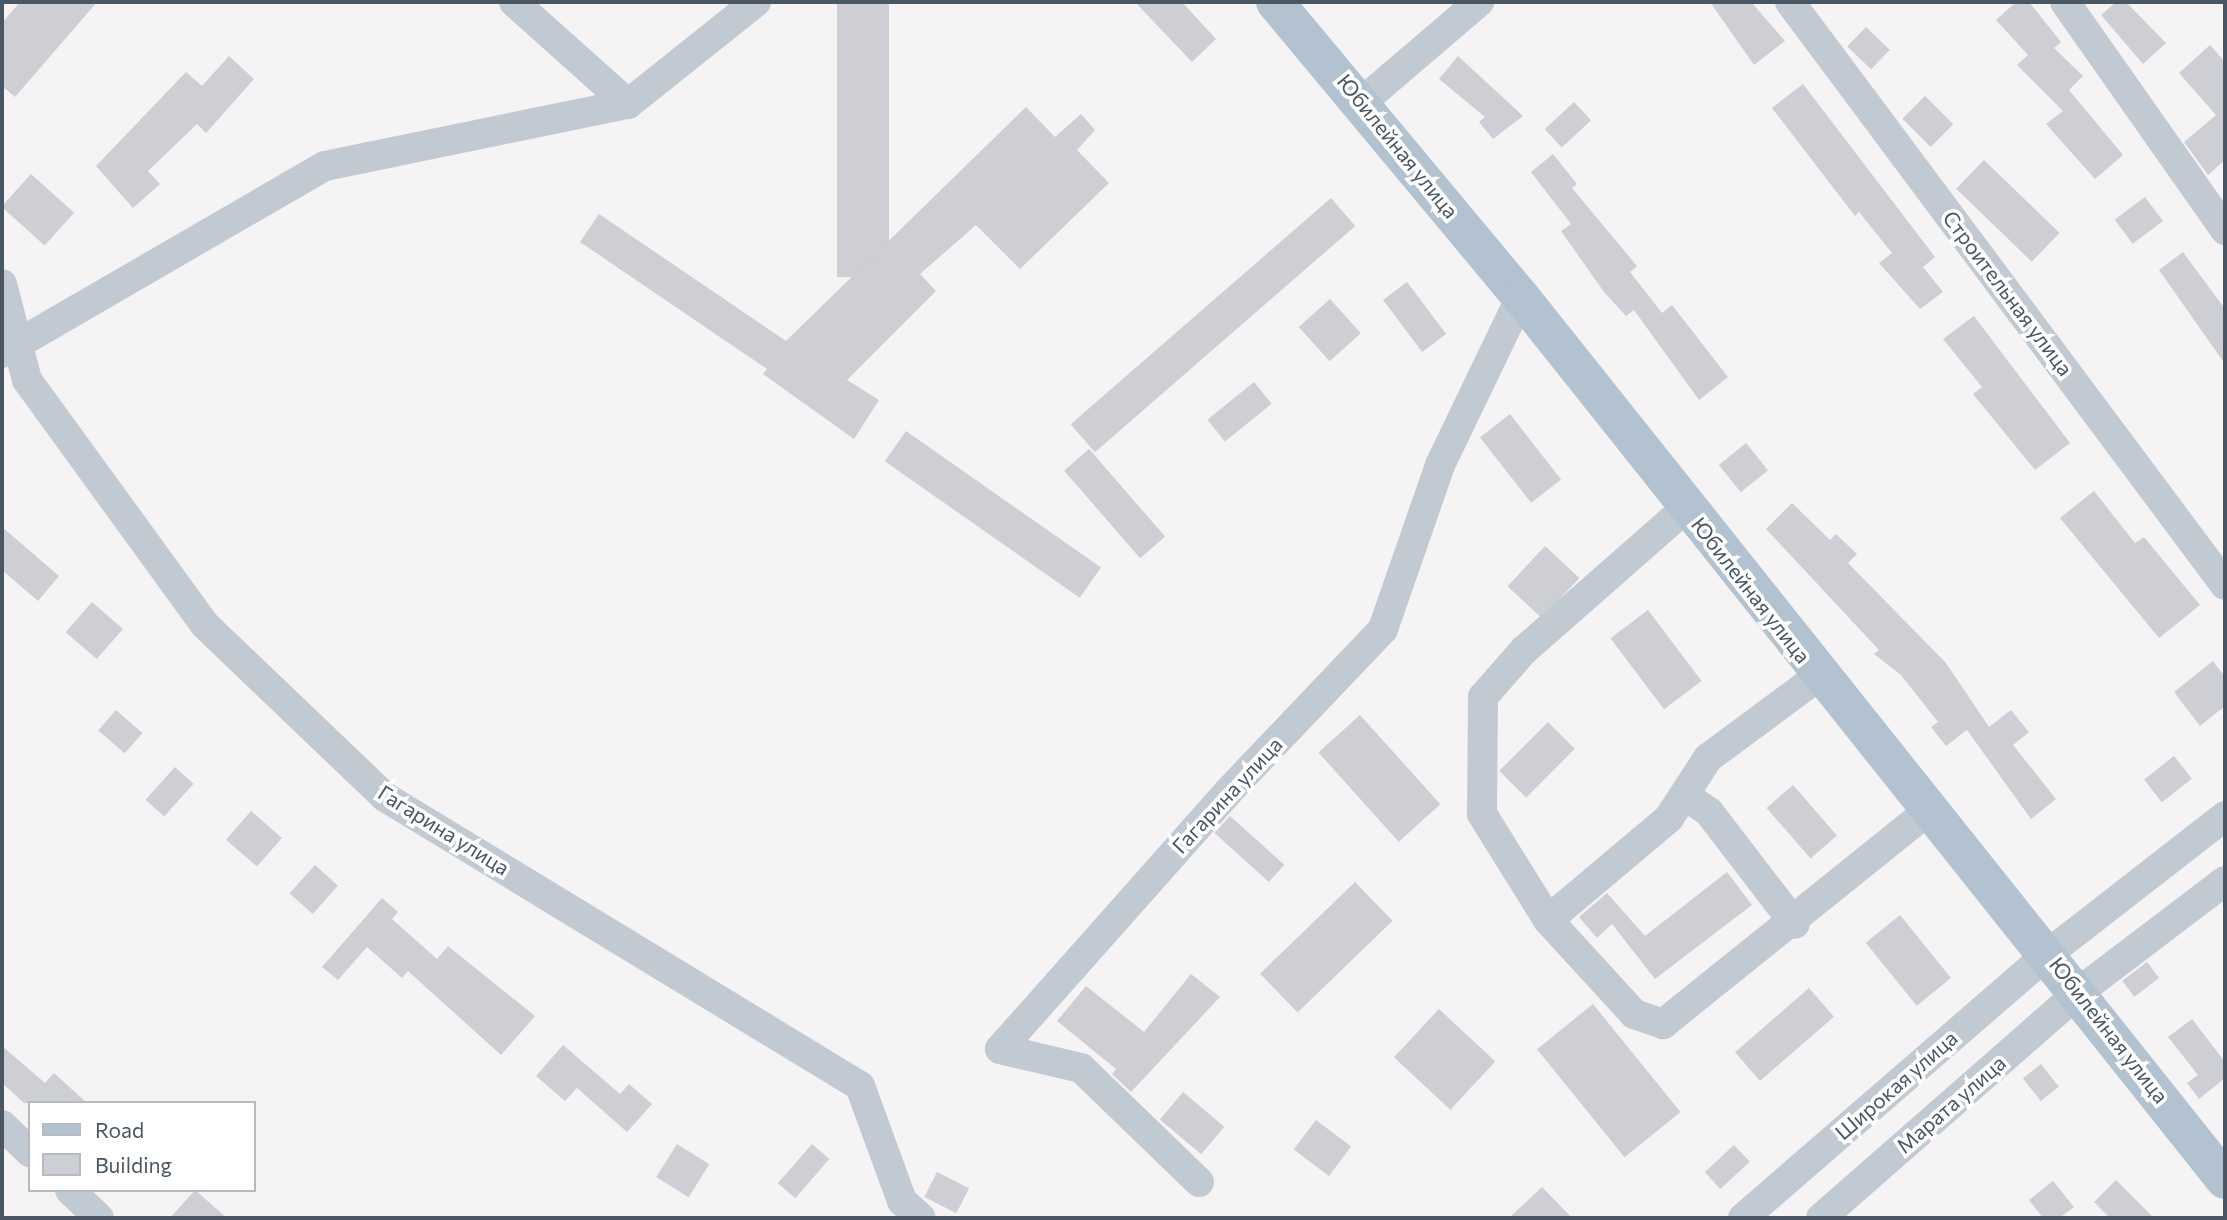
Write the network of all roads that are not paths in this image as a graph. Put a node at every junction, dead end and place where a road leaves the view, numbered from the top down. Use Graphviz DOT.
graph roads {
  1 [pos="514,2"];
  2 [pos="756,2"];
  3 [pos="1275,2"];
  4 [pos="1479,2"];
  5 [pos="1790,2"];
  6 [pos="2065,2"];
  7 [pos="1363,101"];
  8 [pos="628,104"];
  9 [pos="2225,230"];
  10 [pos="2,284"];
  11 [pos="1521,297"];
  12 [pos="12,347"];
  13 [pos="1687,508"];
  14 [pos="2225,585"];
  15 [pos="1819,676"];
  16 [pos="1686,796"];
  17 [pos="1930,809"];
  18 [pos="2225,816"];
  19 [pos="2225,881"];
  20 [pos="1548,920"];
  21 [pos="1795,924"];
  22 [pos="2049,953"];
  23 [pos="2080,990"];
  24 [pos="2,1125"];
  25 [pos="28,1150"];
  26 [pos="2225,1180"];
  27 [pos="1199,1182"];
  28 [pos="72,1192"];
  29 [pos="99,1218"];
  30 [pos="921,1218"];
  31 [pos="1743,1218"];
  32 [pos="1821,1218"];
  1 -- 8 [label="street"];
  2 -- 8 [label="street"];
  3 -- 7 [label="main road, Юбилейная улица"];
  4 -- 7 [label="street"];
  5 -- 14 [label="street, Строительная улица"];
  6 -- 9 [label="street"];
  7 -- 11 [label="main road, Юбилейная улица"];
  8 -- 12 [label="street"];
  10 -- 12 [label="street, Гагарина улица"];
  11 -- 13 [label="main road, Юбилейная улица"];
  11 -- 27 [label="street, Гагарина улица"];
  12 -- 30 [label="street, Гагарина улица"];
  13 -- 15 [label="main road, Юбилейная улица"];
  13 -- 20 [label="street"];
  15 -- 16 [label="street"];
  15 -- 17 [label="main road, Юбилейная улица"];
  16 -- 20 [label="street"];
  16 -- 21 [label="street"];
  17 -- 21 [label="street"];
  17 -- 22 [label="main road, Юбилейная улица"];
  18 -- 22 [label="street, Широкая улица"];
  19 -- 23 [label="street, Марата улица"];
  20 -- 21 [label="street"];
  22 -- 23 [label="main road, Юбилейная улица"];
  22 -- 31 [label="street, Широкая улица"];
  23 -- 26 [label="main road, Юбилейная улица"];
  23 -- 32 [label="street, Марата улица"];
  24 -- 25 [label="street"];
  28 -- 29 [label="street"];
}
